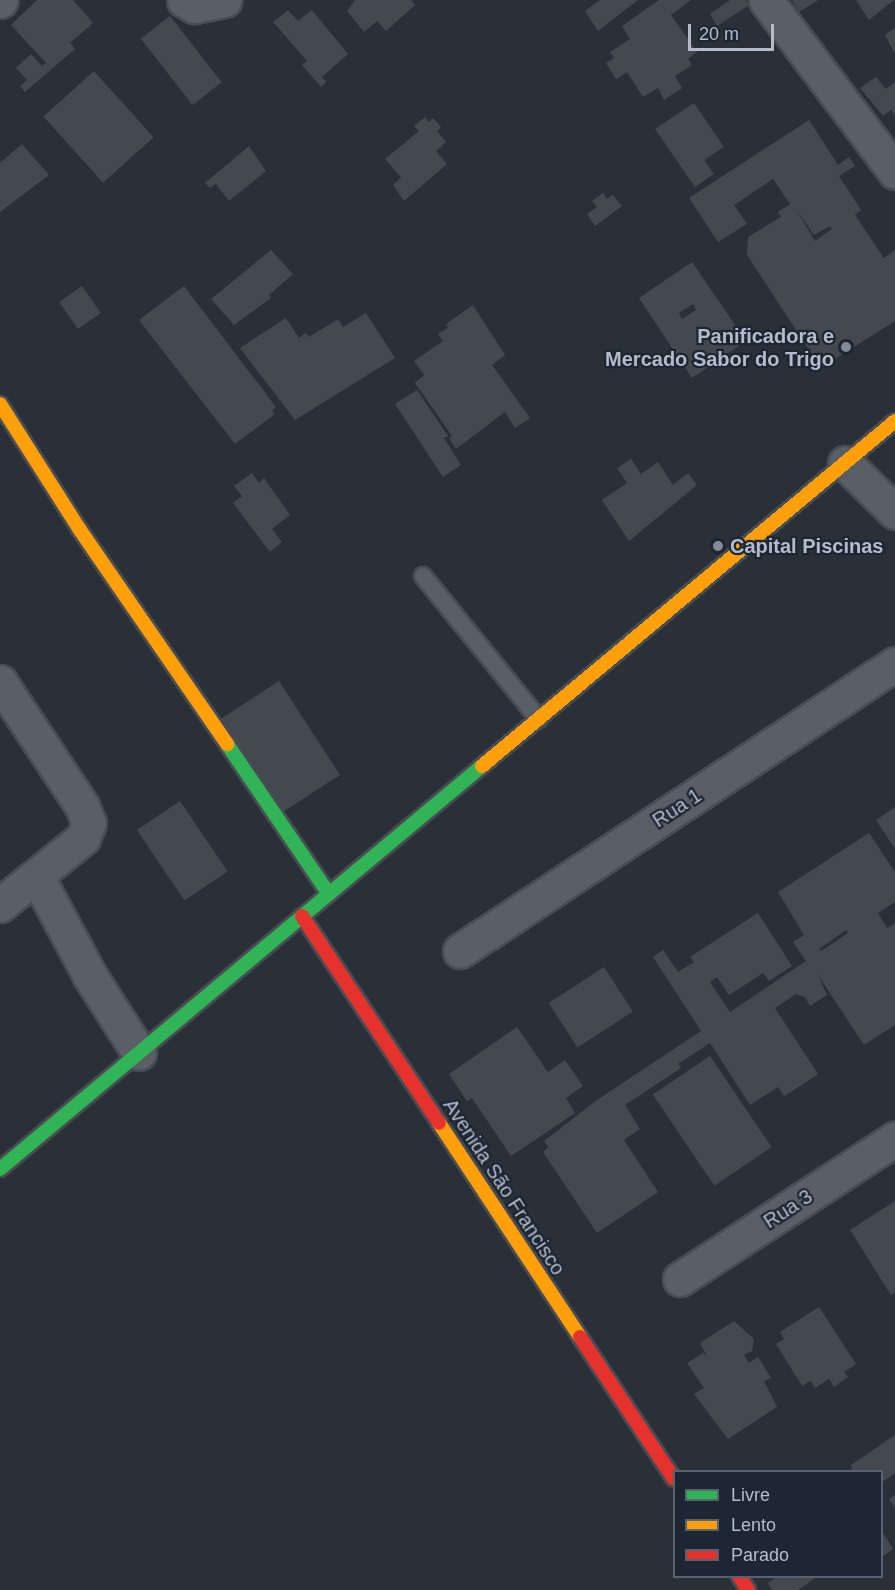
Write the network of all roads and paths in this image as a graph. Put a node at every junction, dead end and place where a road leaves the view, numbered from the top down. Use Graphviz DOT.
graph roads {
  1 [pos="184,0"];
  2 [pos="224,0"];
  3 [pos="766,0"];
  4 [pos="895,172"];
  5 [pos="0,404"];
  6 [pos="895,421"];
  7 [pos="845,463"];
  8 [pos="895,512"];
  9 [pos="423,576"];
  10 [pos="895,664"];
  11 [pos="0,681"];
  12 [pos="539,719"];
  13 [pos="36,877"];
  14 [pos="330,894"];
  15 [pos="0,905"];
  16 [pos="302,916"];
  17 [pos="460,951"];
  18 [pos="139,1053"];
  19 [pos="895,1139"];
  20 [pos="0,1168"];
  21 [pos="680,1279"];
  22 [pos="673,1476"];
  1 -- 2 [label="street"];
  3 -- 4 [label="street"];
  5 -- 14 [label="street"];
  6 -- 7 [label="street"];
  7 -- 8 [label="street"];
  7 -- 12 [label="street"];
  9 -- 12 [label="lane"];
  10 -- 17 [label="street, Rua 1"];
  11 -- 13 [label="street"];
  12 -- 14 [label="street"];
  13 -- 15 [label="street"];
  13 -- 18 [label="street"];
  14 -- 16 [label="street"];
  16 -- 18 [label="street"];
  16 -- 22 [label="street, Avenida São Francisco"];
  18 -- 20 [label="street"];
  19 -- 21 [label="street, Rua 3"];
}
